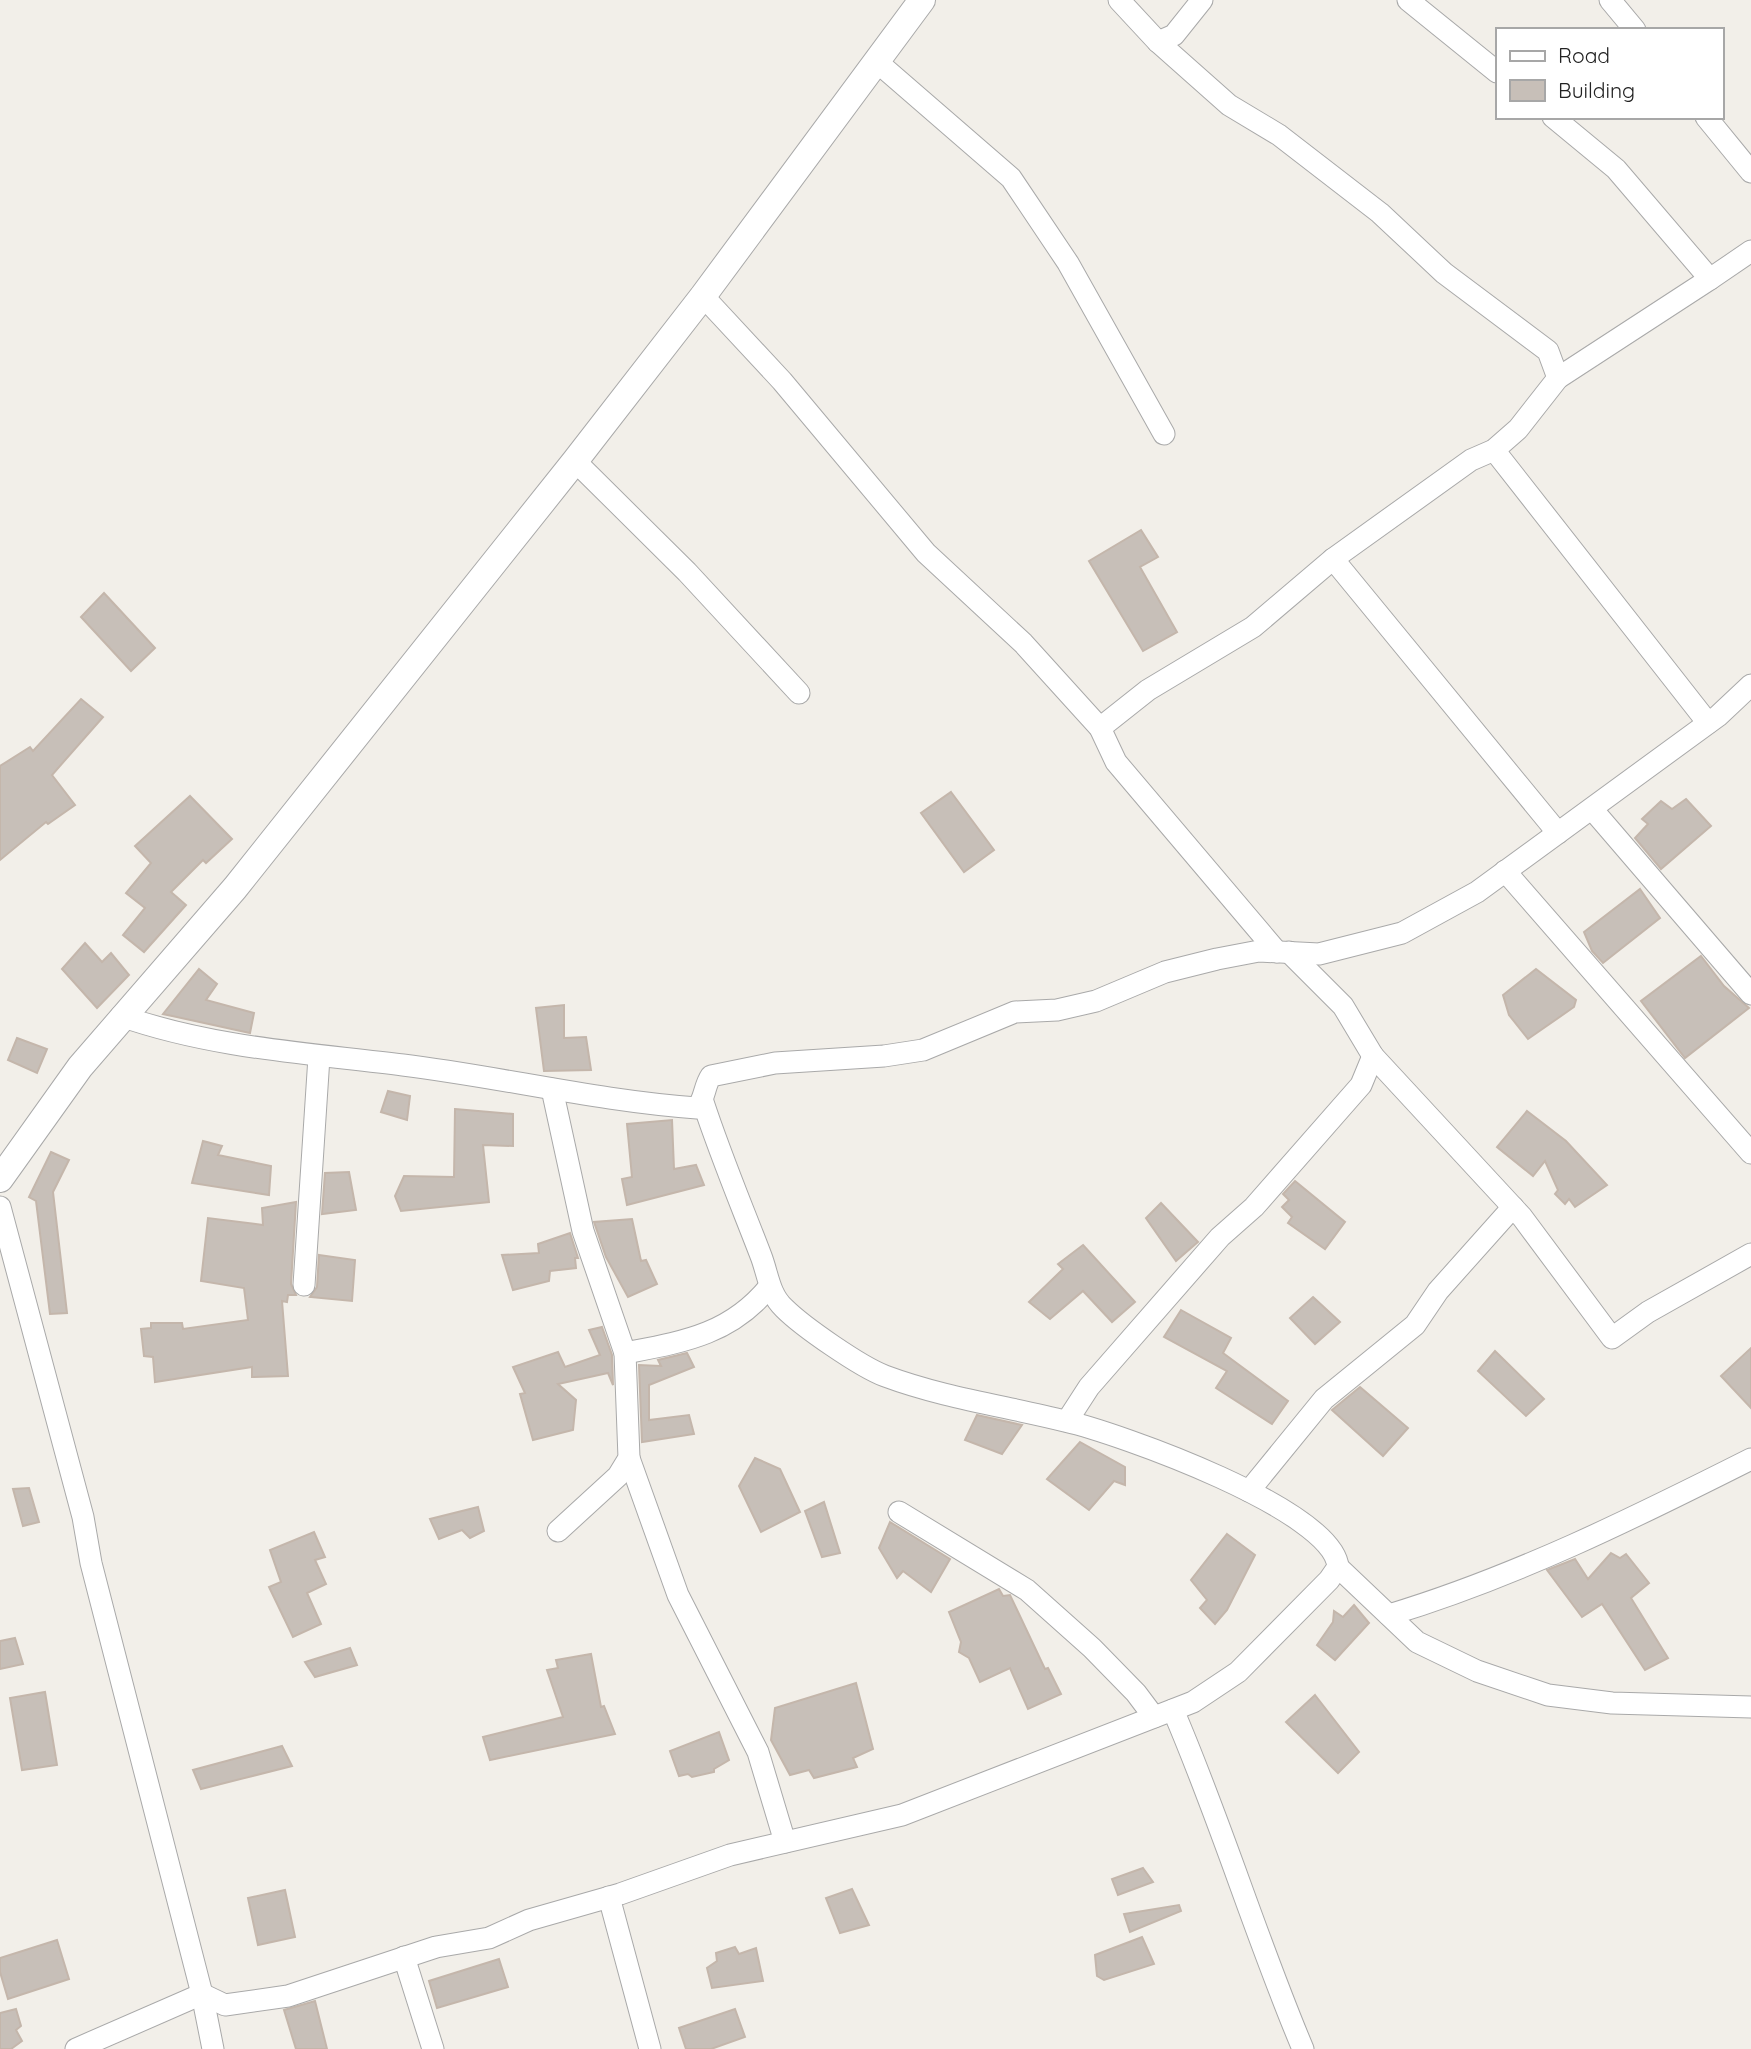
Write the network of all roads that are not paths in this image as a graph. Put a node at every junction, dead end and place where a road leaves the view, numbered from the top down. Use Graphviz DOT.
graph roads {
  1 [pos="922,0"];
  2 [pos="1119,0"];
  3 [pos="1202,0"];
  4 [pos="1408,0"];
  5 [pos="1610,0"];
  6 [pos="1433,9"];
  7 [pos="1633,28"];
  8 [pos="1158,42"];
  9 [pos="876,61"];
  10 [pos="1496,71"];
  11 [pos="1555,119"];
  12 [pos="1708,119"];
  13 [pos="1751,172"];
  14 [pos="1751,251"];
  15 [pos="1710,279"];
  16 [pos="704,296"];
  17 [pos="1558,378"];
  18 [pos="1164,434"];
  19 [pos="1494,450"];
  20 [pos="575,461"];
  21 [pos="1333,559"];
  22 [pos="799,693"];
  23 [pos="1747,697"];
  24 [pos="1709,723"];
  25 [pos="1100,728"];
  26 [pos="1592,809"];
  27 [pos="1558,833"];
  28 [pos="1505,871"];
  29 [pos="1283,952"];
  30 [pos="1751,994"];
  31 [pos="121,1016"];
  32 [pos="1373,1056"];
  33 [pos="319,1057"];
  34 [pos="552,1089"];
  35 [pos="703,1102"];
  36 [pos="1751,1153"];
  37 [pos="0,1179"];
  38 [pos="0,1207"];
  39 [pos="1513,1207"];
  40 [pos="1751,1254"];
  41 [pos="304,1285"];
  42 [pos="769,1287"];
  43 [pos="625,1353"];
  44 [pos="1067,1421"];
  45 [pos="629,1458"];
  46 [pos="1751,1459"];
  47 [pos="1249,1491"];
  48 [pos="899,1511"];
  49 [pos="558,1531"];
  50 [pos="1338,1567"];
  51 [pos="1389,1615"];
  52 [pos="1751,1707"];
  53 [pos="1163,1714"];
  54 [pos="785,1842"];
  55 [pos="609,1897"];
  56 [pos="404,1957"];
  57 [pos="202,1994"];
  58 [pos="76,2049"];
  59 [pos="213,2049"];
  60 [pos="433,2049"];
  61 [pos="650,2049"];
  62 [pos="1303,2049"];
  1 -- 9 [label="street"];
  2 -- 8 [label="street"];
  3 -- 8 [label="street"];
  4 -- 6 [label="street"];
  5 -- 7 [label="street"];
  6 -- 10 [label="street"];
  8 -- 17 [label="street"];
  9 -- 16 [label="street"];
  9 -- 18 [label="street"];
  11 -- 15 [label="street"];
  12 -- 13 [label="street"];
  14 -- 15 [label="street"];
  15 -- 17 [label="street"];
  16 -- 20 [label="street"];
  16 -- 25 [label="street"];
  17 -- 19 [label="street"];
  19 -- 21 [label="street"];
  19 -- 24 [label="street"];
  20 -- 22 [label="street"];
  20 -- 31 [label="street"];
  21 -- 25 [label="street"];
  21 -- 27 [label="street"];
  23 -- 24 [label="street"];
  24 -- 26 [label="street"];
  25 -- 29 [label="street"];
  26 -- 27 [label="street"];
  26 -- 30 [label="street"];
  27 -- 28 [label="street"];
  28 -- 29 [label="street"];
  28 -- 36 [label="street"];
  29 -- 32 [label="street"];
  29 -- 35 [label="street"];
  31 -- 33 [label="street"];
  31 -- 37 [label="street"];
  32 -- 39 [label="street"];
  32 -- 44 [label="street"];
  33 -- 34 [label="street"];
  33 -- 41 [label="street"];
  34 -- 35 [label="street"];
  34 -- 43 [label="street"];
  35 -- 42 [label="street"];
  38 -- 57 [label="street"];
  39 -- 40 [label="street"];
  39 -- 47 [label="street"];
  42 -- 43 [label="street"];
  42 -- 44 [label="street"];
  43 -- 45 [label="street"];
  44 -- 47 [label="street"];
  45 -- 49 [label="street"];
  45 -- 54 [label="street"];
  46 -- 51 [label="street"];
  47 -- 50 [label="street"];
  48 -- 53 [label="street"];
  50 -- 51 [label="street"];
  50 -- 53 [label="street"];
  51 -- 52 [label="street"];
  53 -- 54 [label="street"];
  53 -- 62 [label="street"];
  54 -- 55 [label="street"];
  55 -- 56 [label="street"];
  55 -- 61 [label="street"];
  56 -- 57 [label="street"];
  56 -- 60 [label="street"];
  57 -- 58 [label="street"];
  57 -- 59 [label="street"];
}
